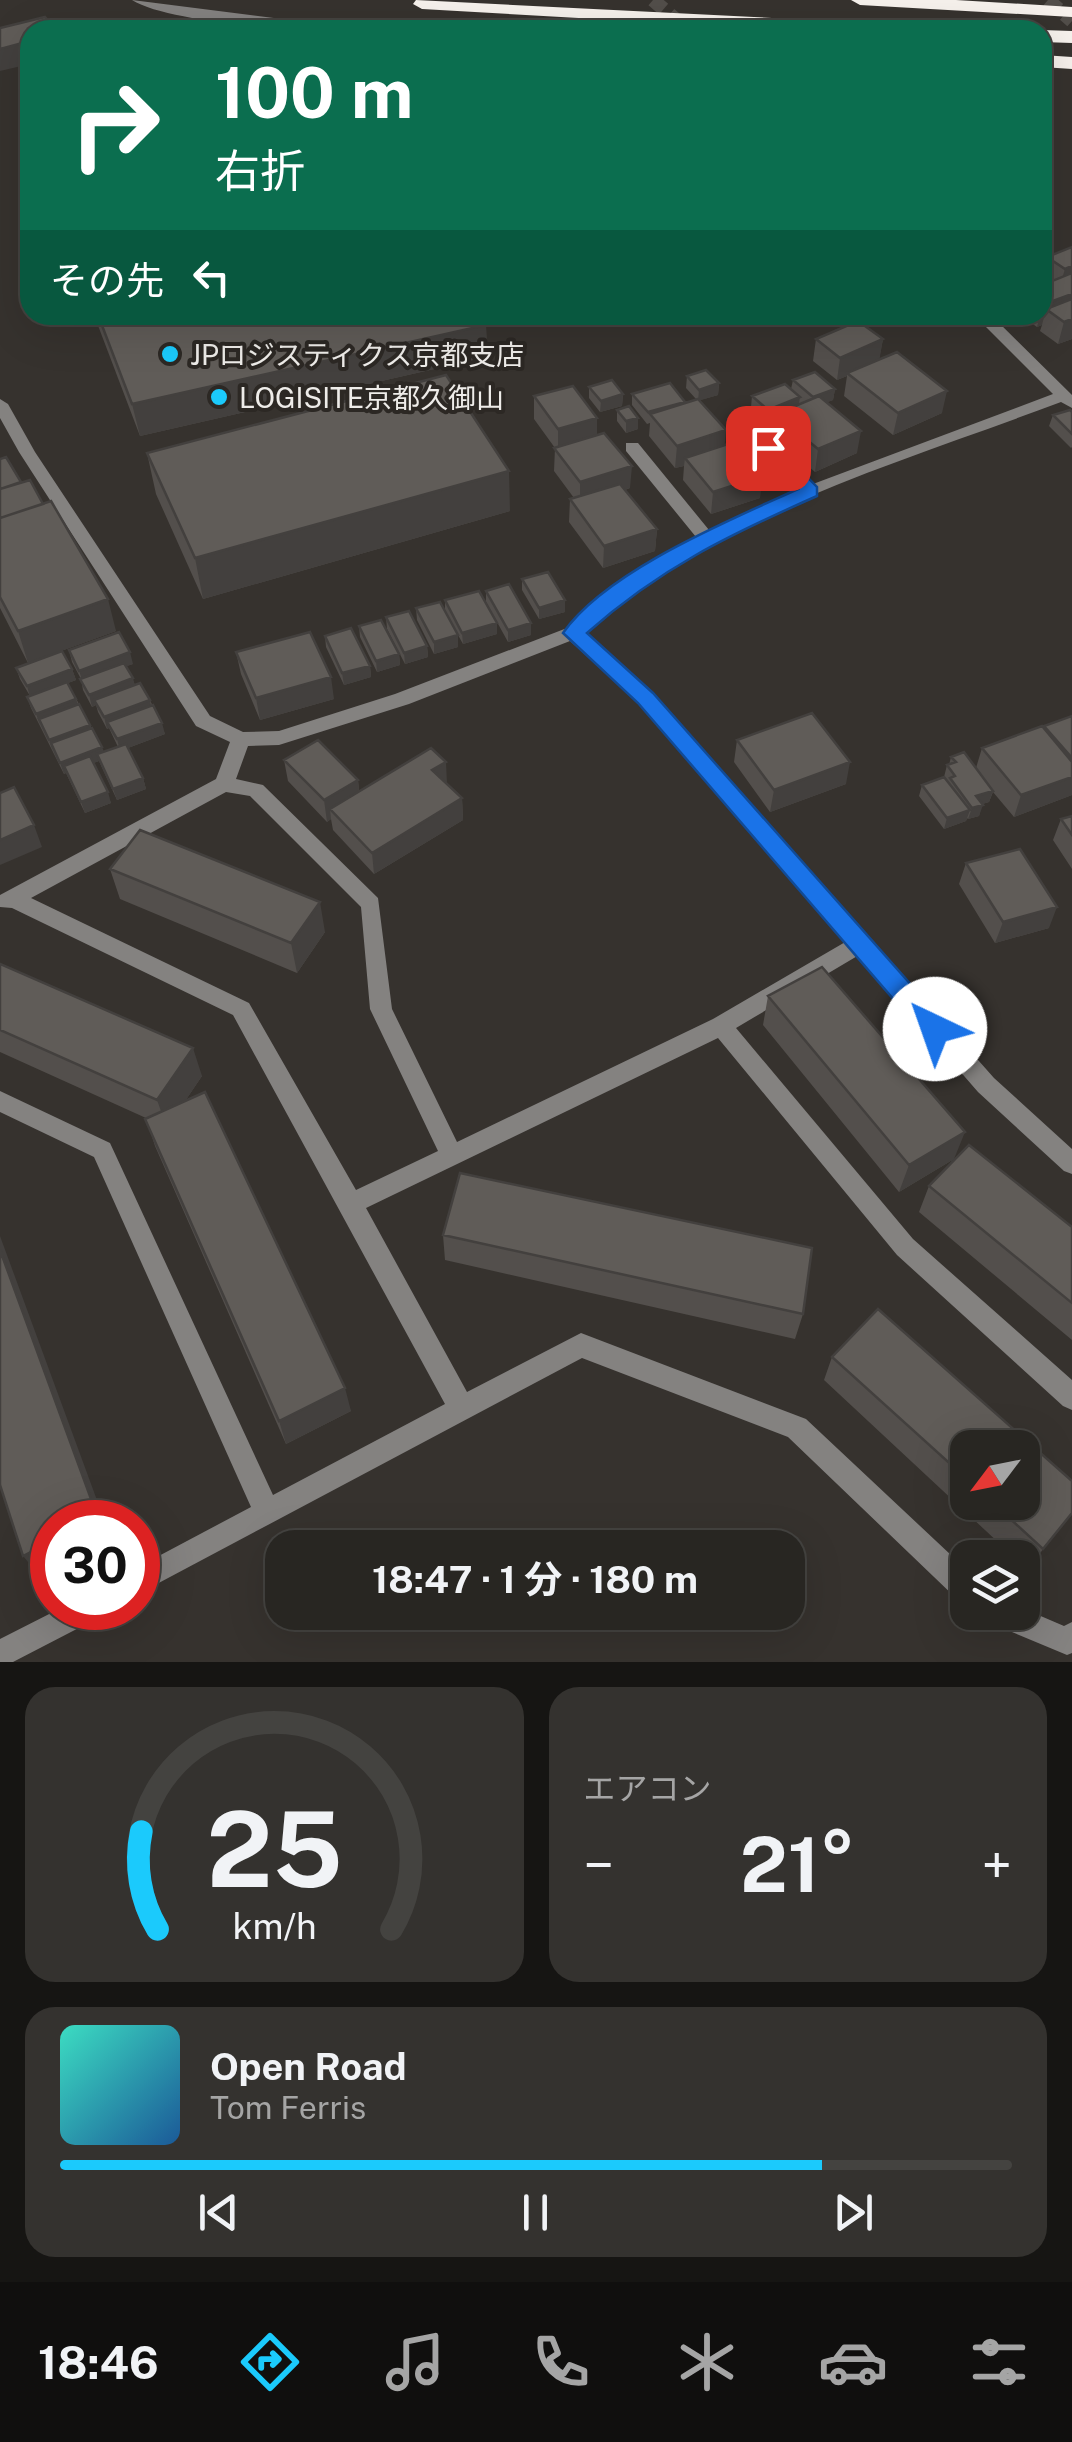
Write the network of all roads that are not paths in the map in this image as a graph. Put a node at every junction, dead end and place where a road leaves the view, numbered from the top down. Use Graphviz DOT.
graph roads {
  1 [pos="138,0"];
  2 [pos="860,0"];
  3 [pos="414,3"];
  4 [pos="1072,12"];
  5 [pos="257,20"];
  6 [pos="575,20"];
  7 [pos="714,20"];
  8 [pos="992,325"];
  9 [pos="1068,400"];
  10 [pos="0,404"];
  11 [pos="632,447"];
  12 [pos="768,448"];
  13 [pos="810,491"];
  14 [pos="706,538"];
  15 [pos="574,633"];
  16 [pos="241,740"];
  17 [pos="224,784"];
  18 [pos="6,901"];
  19 [pos="859,945"];
  20 [pos="720,1026"];
  21 [pos="0,1101"];
  22 [pos="452,1156"];
  23 [pos="1072,1164"];
  24 [pos="352,1204"];
  25 [pos="1072,1397"];
  26 [pos="462,1408"];
  27 [pos="268,1512"];
  28 [pos="160,1569"];
  29 [pos="950,1573"];
  30 [pos="39,1630"];
  31 [pos="1039,1630"];
  32 [pos="1072,1636"];
  33 [pos="2,1647"];
  1 -- 5 [label="street"];
  2 -- 4 [label="highway"];
  3 -- 6 [label="highway"];
  3 -- 7 [label="highway"];
  8 -- 9 [label="street"];
  9 -- 13 [label="street"];
  10 -- 16 [label="street"];
  11 -- 14 [label="street"];
  12 -- 13 [label="street"];
  13 -- 14 [label="street"];
  14 -- 15 [label="street"];
  15 -- 16 [label="street"];
  15 -- 19 [label="street"];
  16 -- 17 [label="street"];
  17 -- 18 [label="street"];
  17 -- 22 [label="street"];
  18 -- 24 [label="street"];
  19 -- 20 [label="street"];
  19 -- 23 [label="street"];
  20 -- 22 [label="street"];
  20 -- 25 [label="street"];
  21 -- 27 [label="street"];
  22 -- 24 [label="street"];
  24 -- 26 [label="street"];
  26 -- 27 [label="street"];
  26 -- 29 [label="street"];
  27 -- 28 [label="street"];
  30 -- 33 [label="street"];
  31 -- 32 [label="street"];
}
